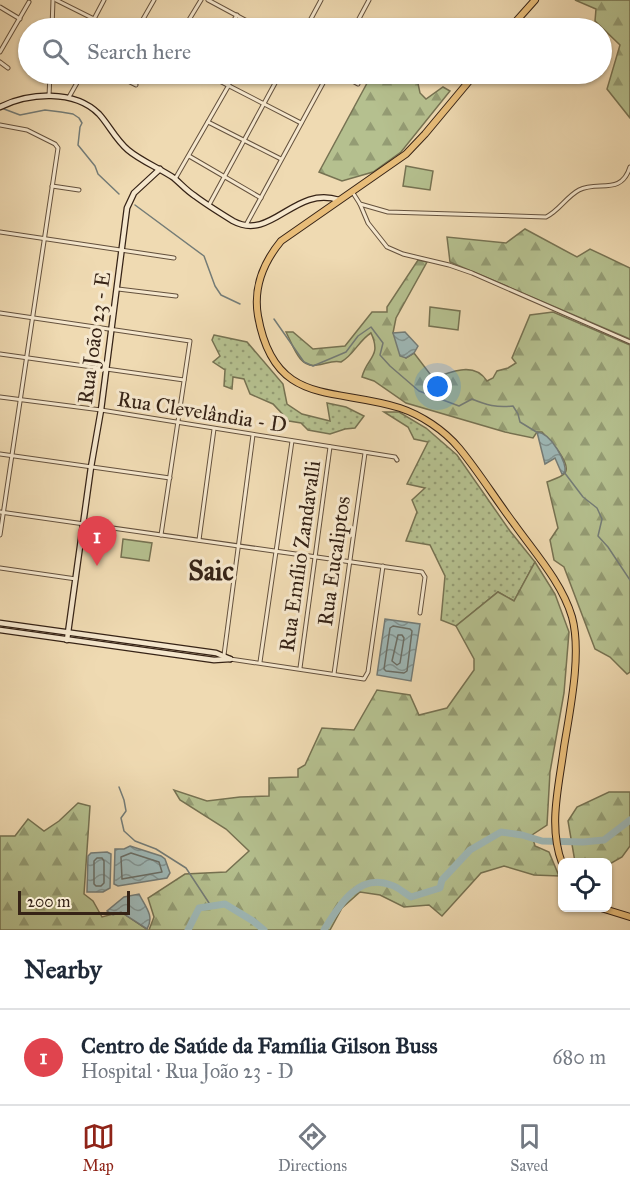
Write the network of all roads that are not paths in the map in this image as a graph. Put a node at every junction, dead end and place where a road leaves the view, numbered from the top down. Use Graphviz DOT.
graph roads {
  1 [pos="54,0"];
  2 [pos="104,0"];
  3 [pos="154,0"];
  4 [pos="201,0"];
  5 [pos="208,0"];
  6 [pos="321,0"];
  7 [pos="369,0"];
  8 [pos="535,0"];
  9 [pos="29,2"];
  10 [pos="0,7"];
  11 [pos="237,15"];
  12 [pos="18,18"];
  13 [pos="21,18"];
  14 [pos="52,18"];
  15 [pos="92,18"];
  16 [pos="95,18"];
  17 [pos="144,18"];
  18 [pos="190,18"];
  19 [pos="235,18"];
  20 [pos="242,18"];
  21 [pos="311,18"];
  22 [pos="359,18"];
  23 [pos="519,18"];
  24 [pos="18,22"];
  25 [pos="0,52"];
  26 [pos="0,63"];
  27 [pos="8,68"];
  28 [pos="50,84"];
  29 [pos="77,84"];
  30 [pos="274,84"];
  31 [pos="322,84"];
  32 [pos="468,84"];
  33 [pos="229,85"];
  34 [pos="49,96"];
  35 [pos="69,99"];
  36 [pos="264,103"];
  37 [pos="0,107"];
  38 [pos="208,122"];
  39 [pos="301,123"];
  40 [pos="0,125"];
  41 [pos="243,140"];
  42 [pos="189,156"];
  43 [pos="281,159"];
  44 [pos="630,167"];
  45 [pos="160,169"];
  46 [pos="224,176"];
  47 [pos="175,179"];
  48 [pos="52,186"];
  49 [pos="80,190"];
  50 [pos="352,191"];
  51 [pos="261,198"];
  52 [pos="339,200"];
  53 [pos="360,204"];
  54 [pos="209,205"];
  55 [pos="246,226"];
  56 [pos="0,232"];
  57 [pos="43,239"];
  58 [pos="123,250"];
  59 [pos="174,258"];
  60 [pos="118,289"];
  61 [pos="176,296"];
  62 [pos="0,313"];
  63 [pos="32,317"];
  64 [pos="111,328"];
  65 [pos="630,342"];
  66 [pos="0,354"];
  67 [pos="26,358"];
  68 [pos="106,369"];
  69 [pos="184,380"];
  70 [pos="0,397"];
  71 [pos="20,400"];
  72 [pos="101,410"];
  73 [pos="177,423"];
  74 [pos="214,428"];
  75 [pos="253,435"];
  76 [pos="292,441"];
  77 [pos="330,447"];
  78 [pos="365,452"];
  79 [pos="0,454"];
  80 [pos="11,456"];
  81 [pos="397,460"];
  82 [pos="91,467"];
  83 [pos="170,478"];
  84 [pos="1,512"];
  85 [pos="83,524"];
  86 [pos="0,535"];
  87 [pos="161,535"];
  88 [pos="199,540"];
  89 [pos="237,545"];
  90 [pos="276,551"];
  91 [pos="314,556"];
  92 [pos="348,561"];
  93 [pos="383,566"];
  94 [pos="0,568"];
  95 [pos="76,579"];
  96 [pos="420,613"];
  97 [pos="0,623"];
  98 [pos="22,626"];
  99 [pos="0,630"];
  100 [pos="20,633"];
  101 [pos="69,633"];
  102 [pos="67,640"];
  103 [pos="223,658"];
  104 [pos="230,658"];
  105 [pos="260,663"];
  106 [pos="300,668"];
  107 [pos="334,674"];
  108 [pos="561,858"];
  109 [pos="612,911"];
  110 [pos="630,917"];
  1 -- 14 [label="street"];
  1 -- 15 [label="street"];
  2 -- 16 [label="street"];
  3 -- 17 [label="street"];
  4 -- 18 [label="street"];
  5 -- 11 [label="street"];
  6 -- 21 [label="street"];
  7 -- 22 [label="street"];
  8 -- 23 [label="highway"];
  9 -- 13 [label="street"];
  10 -- 12 [label="street"];
  11 -- 19 [label="street"];
  11 -- 20 [label="street"];
  24 -- 25 [label="street"];
  26 -- 27 [label="street"];
  28 -- 34 [label="street"];
  29 -- 35 [label="street"];
  30 -- 36 [label="street"];
  31 -- 39 [label="street"];
  32 -- 50 [label="highway"];
  33 -- 36 [label="street"];
  33 -- 38 [label="street"];
  34 -- 35 [label="street"];
  34 -- 37 [label="street"];
  35 -- 45 [label="street"];
  36 -- 39 [label="street"];
  36 -- 41 [label="street"];
  38 -- 41 [label="street"];
  38 -- 42 [label="street"];
  39 -- 43 [label="street"];
  40 -- 48 [label="street"];
  41 -- 43 [label="street"];
  41 -- 46 [label="street"];
  42 -- 46 [label="street"];
  42 -- 47 [label="street"];
  43 -- 51 [label="street"];
  44 -- 53 [label="street"];
  45 -- 47 [label="street"];
  45 -- 58 [label="street, Rua João 23 - E"];
  46 -- 51 [label="street"];
  46 -- 54 [label="street"];
  47 -- 54 [label="street"];
  48 -- 49 [label="street"];
  48 -- 57 [label="street"];
  50 -- 52 [label="highway"];
  50 -- 53 [label="street"];
  51 -- 55 [label="street"];
  52 -- 55 [label="street"];
  52 -- 108 [label="highway"];
  53 -- 65 [label="street"];
  54 -- 55 [label="street"];
  56 -- 57 [label="street"];
  57 -- 58 [label="street"];
  57 -- 63 [label="street"];
  58 -- 59 [label="street"];
  58 -- 60 [label="street, Rua João 23 - E"];
  60 -- 61 [label="street"];
  60 -- 64 [label="street, Rua João 23 - E"];
  62 -- 63 [label="street"];
  63 -- 64 [label="street"];
  63 -- 67 [label="street"];
  64 -- 68 [label="street, Rua João 23 - E"];
  64 -- 69 [label="street"];
  66 -- 67 [label="street"];
  67 -- 68 [label="street"];
  67 -- 71 [label="street"];
  68 -- 69 [label="street"];
  68 -- 72 [label="street, Rua João 23 - E"];
  69 -- 73 [label="street"];
  70 -- 71 [label="street, Rua Clevelândia - D"];
  71 -- 72 [label="street, Rua Clevelândia - D"];
  71 -- 80 [label="street"];
  72 -- 73 [label="street, Rua Clevelândia - D"];
  72 -- 82 [label="street, Rua João 23 - E"];
  73 -- 74 [label="street, Rua Clevelândia - D"];
  73 -- 83 [label="street"];
  74 -- 75 [label="street, Rua Clevelândia - D"];
  74 -- 88 [label="street"];
  75 -- 76 [label="street, Rua Clevelândia - D"];
  75 -- 89 [label="street"];
  76 -- 77 [label="street, Rua Clevelândia - D"];
  76 -- 90 [label="street"];
  77 -- 78 [label="street, Rua Clevelândia - D"];
  77 -- 91 [label="street, Rua Emílio Zandavalli"];
  78 -- 81 [label="street, Rua Clevelândia - D"];
  78 -- 92 [label="street, Rua Eucaliptos"];
  79 -- 80 [label="street"];
  80 -- 82 [label="street"];
  80 -- 84 [label="street"];
  82 -- 83 [label="street"];
  82 -- 85 [label="street, Rua João 23 - E"];
  83 -- 87 [label="street"];
  84 -- 85 [label="street"];
  84 -- 86 [label="street"];
  85 -- 87 [label="street"];
  85 -- 95 [label="street, Rua João 23 - E"];
  87 -- 88 [label="street"];
  88 -- 89 [label="street"];
  89 -- 90 [label="street"];
  89 -- 103 [label="street"];
  90 -- 91 [label="street"];
  90 -- 105 [label="street"];
  91 -- 92 [label="street"];
  91 -- 106 [label="street, Rua Emílio Zandavalli"];
  92 -- 93 [label="street"];
  92 -- 107 [label="street, Rua Eucaliptos"];
  93 -- 96 [label="street"];
  93 -- 107 [label="street"];
  94 -- 95 [label="street"];
  95 -- 101 [label="street, Rua João 23 - E"];
  97 -- 98 [label="street"];
  98 -- 100 [label="street"];
  98 -- 101 [label="street"];
  99 -- 100 [label="street"];
  100 -- 102 [label="street"];
  101 -- 102 [label="street, Rua João 23 - E"];
  101 -- 103 [label="street"];
  102 -- 103 [label="street"];
  103 -- 104 [label="street"];
  104 -- 105 [label="street"];
  105 -- 106 [label="street"];
  106 -- 107 [label="street"];
  109 -- 110 [label="highway"];
}
